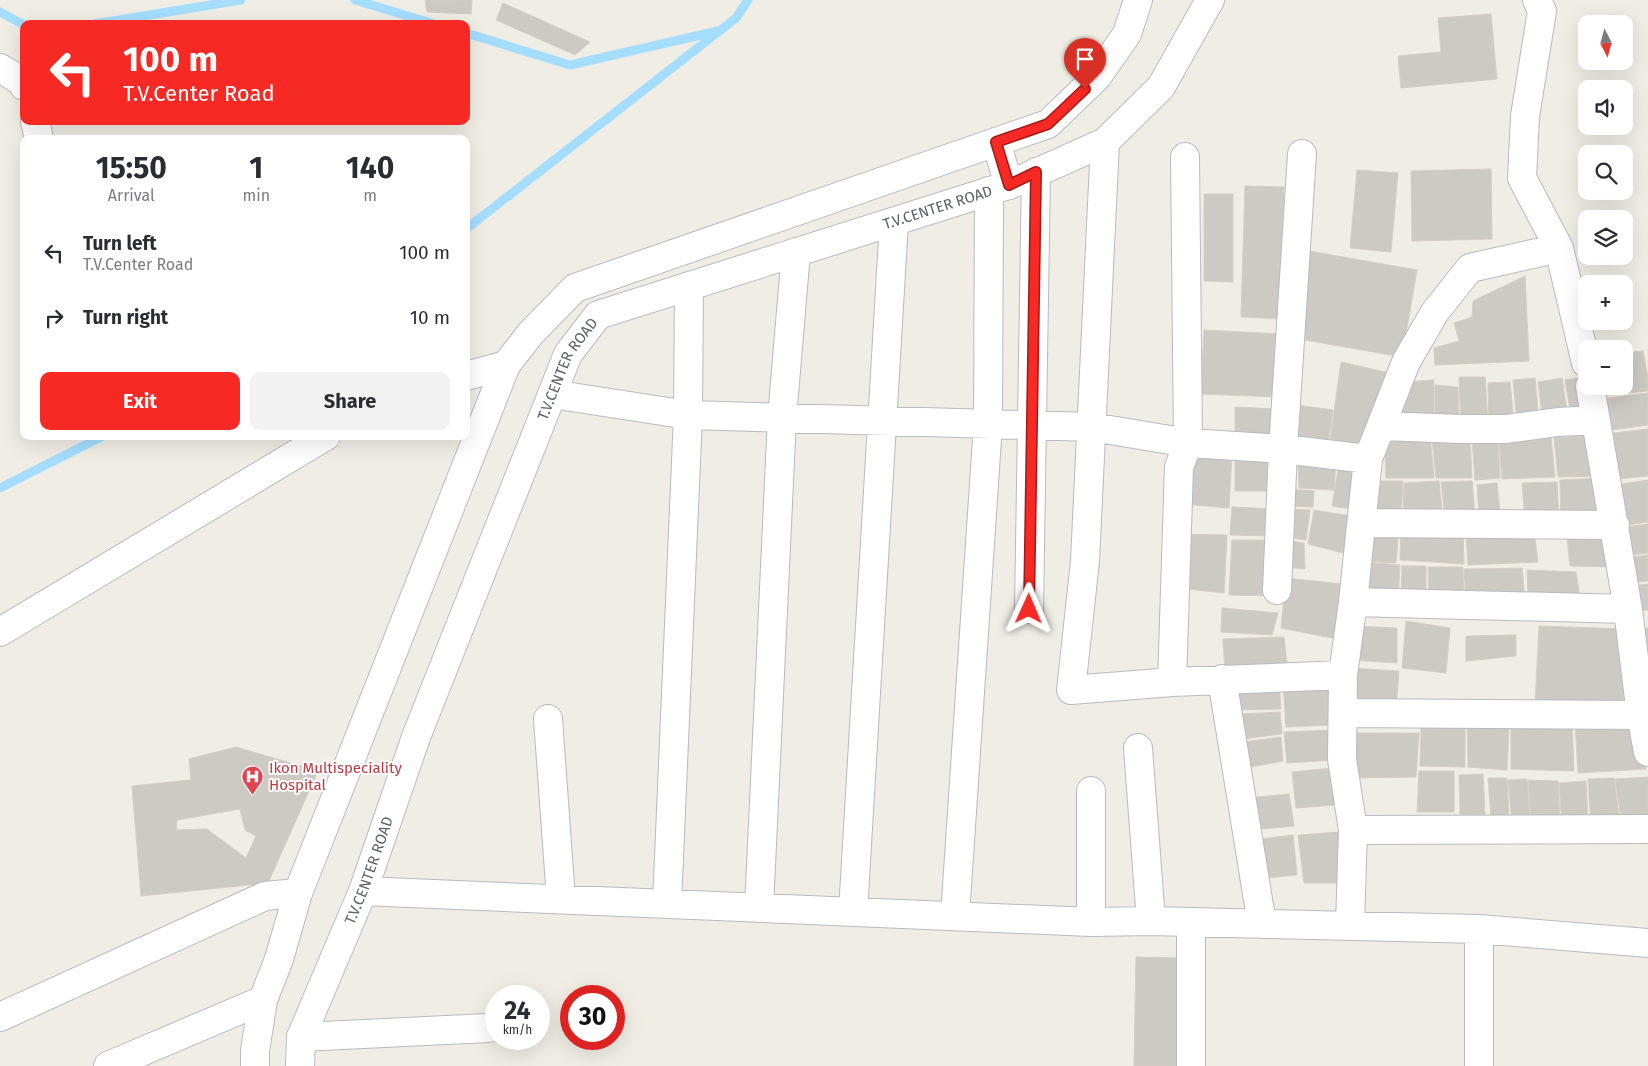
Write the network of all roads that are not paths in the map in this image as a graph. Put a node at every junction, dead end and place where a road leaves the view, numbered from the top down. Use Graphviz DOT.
graph roads {
  1 [pos="1138,0"];
  2 [pos="1210,0"];
  3 [pos="1537,0"];
  4 [pos="0,68"];
  5 [pos="20,81"];
  6 [pos="996,142"];
  7 [pos="1105,142"];
  8 [pos="1302,154"];
  9 [pos="1184,157"];
  10 [pos="1036,172"];
  11 [pos="999,188"];
  12 [pos="894,222"];
  13 [pos="1559,248"];
  14 [pos="796,252"];
  15 [pos="689,286"];
  16 [pos="1581,340"];
  17 [pos="506,365"];
  18 [pos="470,375"];
  19 [pos="552,394"];
  20 [pos="1592,395"];
  21 [pos="688,415"];
  22 [pos="782,418"];
  23 [pos="1596,420"];
  24 [pos="882,421"];
  25 [pos="988,424"];
  26 [pos="1032,425"];
  27 [pos="1381,426"];
  28 [pos="1092,427"];
  29 [pos="319,440"];
  30 [pos="1188,443"];
  31 [pos="1283,449"];
  32 [pos="1368,459"];
  33 [pos="1362,523"];
  34 [pos="1615,525"];
  35 [pos="1277,590"];
  36 [pos="1353,602"];
  37 [pos="1628,608"];
  38 [pos="1029,609"];
  39 [pos="0,632"];
  40 [pos="1343,675"];
  41 [pos="1222,679"];
  42 [pos="1172,682"];
  43 [pos="1342,713"];
  44 [pos="1642,715"];
  45 [pos="548,719"];
  46 [pos="1138,748"];
  47 [pos="1648,752"];
  48 [pos="1091,791"];
  49 [pos="1648,829"];
  50 [pos="1353,830"];
  51 [pos="363,891"];
  52 [pos="298,893"];
  53 [pos="561,899"];
  54 [pos="667,904"];
  55 [pos="759,908"];
  56 [pos="853,912"];
  57 [pos="955,916"];
  58 [pos="1150,921"];
  59 [pos="1090,922"];
  60 [pos="1191,922"];
  61 [pos="1262,924"];
  62 [pos="1350,926"];
  63 [pos="1479,929"];
  64 [pos="1648,943"];
  65 [pos="263,1000"];
  66 [pos="0,1017"];
  67 [pos="485,1028"];
  68 [pos="301,1037"];
  69 [pos="108,1066"];
  70 [pos="255,1066"];
  71 [pos="300,1066"];
  72 [pos="1190,1066"];
  73 [pos="1479,1066"];
  1 -- 6 [label="street"];
  2 -- 7 [label="street, T.V.CENTER ROAD"];
  3 -- 13 [label="street"];
  4 -- 5 [label="street"];
  6 -- 11 [label="street"];
  6 -- 17 [label="street"];
  7 -- 10 [label="street, T.V.CENTER ROAD"];
  7 -- 28 [label="street"];
  8 -- 31 [label="street"];
  9 -- 30 [label="street"];
  10 -- 11 [label="street, T.V.CENTER ROAD"];
  10 -- 26 [label="street"];
  11 -- 12 [label="street, T.V.CENTER ROAD"];
  11 -- 25 [label="street"];
  12 -- 14 [label="street, T.V.CENTER ROAD"];
  12 -- 24 [label="street"];
  13 -- 16 [label="street"];
  13 -- 27 [label="street"];
  14 -- 15 [label="street, T.V.CENTER ROAD"];
  14 -- 22 [label="street"];
  15 -- 19 [label="street, T.V.CENTER ROAD"];
  15 -- 21 [label="street"];
  17 -- 18 [label="street"];
  17 -- 52 [label="street"];
  19 -- 21 [label="street"];
  19 -- 51 [label="street, T.V.CENTER ROAD"];
  20 -- 23 [label="street"];
  21 -- 22 [label="street"];
  21 -- 54 [label="street"];
  22 -- 24 [label="street"];
  22 -- 55 [label="street"];
  23 -- 27 [label="street"];
  23 -- 34 [label="street"];
  24 -- 25 [label="street"];
  24 -- 56 [label="street"];
  25 -- 26 [label="street"];
  25 -- 57 [label="street"];
  26 -- 28 [label="street"];
  26 -- 38 [label="street"];
  27 -- 32 [label="street"];
  28 -- 30 [label="street"];
  28 -- 42 [label="street"];
  29 -- 39 [label="street"];
  30 -- 31 [label="street"];
  30 -- 42 [label="street"];
  31 -- 32 [label="street"];
  31 -- 35 [label="street"];
  32 -- 33 [label="street"];
  33 -- 34 [label="street"];
  33 -- 36 [label="street"];
  34 -- 37 [label="street"];
  36 -- 37 [label="street"];
  36 -- 40 [label="street"];
  37 -- 44 [label="street"];
  40 -- 41 [label="street"];
  40 -- 43 [label="street"];
  41 -- 42 [label="street"];
  41 -- 61 [label="street"];
  43 -- 44 [label="street"];
  43 -- 50 [label="street"];
  44 -- 47 [label="street"];
  45 -- 53 [label="street"];
  46 -- 58 [label="street"];
  48 -- 59 [label="street"];
  49 -- 50 [label="street"];
  50 -- 62 [label="street"];
  51 -- 53 [label="street"];
  51 -- 68 [label="street, T.V.CENTER ROAD"];
  52 -- 65 [label="street"];
  52 -- 66 [label="street"];
  53 -- 54 [label="street"];
  54 -- 55 [label="street"];
  55 -- 56 [label="street"];
  56 -- 57 [label="street"];
  57 -- 59 [label="street"];
  58 -- 59 [label="street"];
  58 -- 60 [label="street"];
  60 -- 61 [label="street"];
  60 -- 72 [label="street"];
  61 -- 62 [label="street"];
  62 -- 63 [label="street"];
  63 -- 64 [label="street"];
  63 -- 73 [label="street"];
  65 -- 69 [label="street"];
  65 -- 70 [label="street"];
  67 -- 68 [label="street"];
  68 -- 71 [label="street, T.V.CENTER ROAD"];
}
